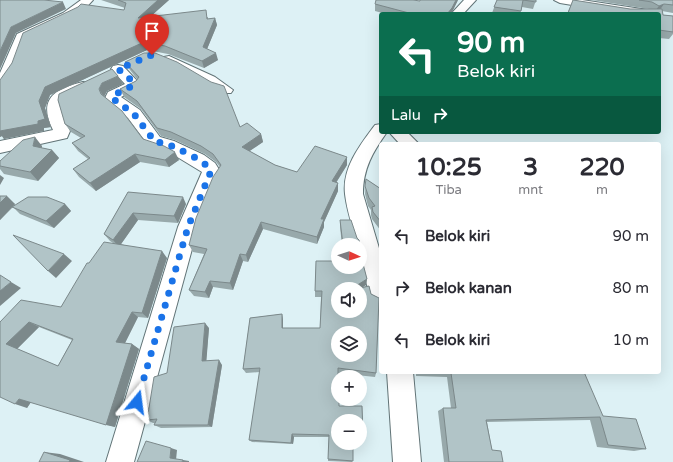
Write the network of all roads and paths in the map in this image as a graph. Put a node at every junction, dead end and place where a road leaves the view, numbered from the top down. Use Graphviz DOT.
graph roads {
  1 [pos="87,0"];
  2 [pos="470,0"];
  3 [pos="560,0"];
  4 [pos="459,12"];
  5 [pos="635,12"];
  6 [pos="156,55"];
  7 [pos="0,84"];
  8 [pos="226,90"];
  9 [pos="379,132"];
  10 [pos="399,134"];
  11 [pos="409,142"];
  12 [pos="0,147"];
  13 [pos="379,287"];
  14 [pos="400,374"];
  15 [pos="120,462"];
  16 [pos="407,462"];
  1 -- 7 [label="street"];
  2 -- 4 [label="street"];
  3 -- 5 [label="street"];
  6 -- 8 [label="street"];
  9 -- 13 [label="street"];
  10 -- 11 [label="street"];
  12 -- 15 [label="street"];
  14 -- 16 [label="street"];
}
